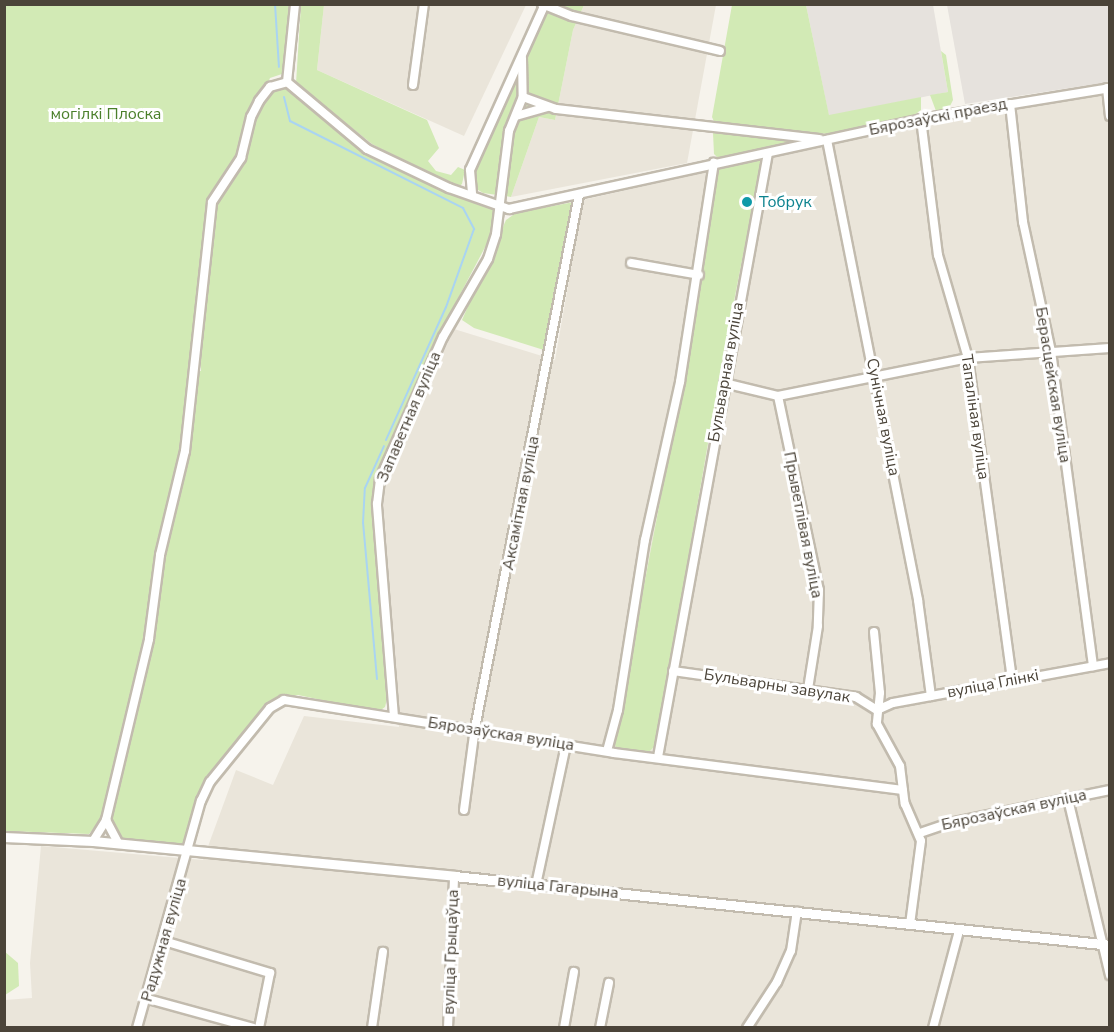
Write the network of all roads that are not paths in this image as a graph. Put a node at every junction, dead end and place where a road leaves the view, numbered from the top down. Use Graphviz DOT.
graph roads {
  1 [pos="295,4"];
  2 [pos="424,4"];
  3 [pos="544,5"];
  4 [pos="720,51"];
  5 [pos="522,58"];
  6 [pos="287,82"];
  7 [pos="413,85"];
  8 [pos="1108,88"];
  9 [pos="523,97"];
  10 [pos="1010,104"];
  11 [pos="549,107"];
  12 [pos="1110,116"];
  13 [pos="516,117"];
  14 [pos="921,119"];
  15 [pos="826,140"];
  16 [pos="768,153"];
  17 [pos="714,164"];
  18 [pos="472,194"];
  19 [pos="579,195"];
  20 [pos="500,207"];
  21 [pos="631,263"];
  22 [pos="699,275"];
  23 [pos="1110,348"];
  24 [pos="1051,351"];
  25 [pos="968,358"];
  26 [pos="874,376"];
  27 [pos="724,383"];
  28 [pos="778,396"];
  29 [pos="874,632"];
  30 [pos="1110,663"];
  31 [pos="1093,666"];
  32 [pos="673,671"];
  33 [pos="1012,681"];
  34 [pos="808,689"];
  35 [pos="931,696"];
  36 [pos="877,710"];
  37 [pos="393,717"];
  38 [pos="475,728"];
  39 [pos="566,745"];
  40 [pos="607,751"];
  41 [pos="658,757"];
  42 [pos="903,790"];
  43 [pos="1110,790"];
  44 [pos="1068,799"];
  45 [pos="464,810"];
  46 [pos="106,820"];
  47 [pos="920,833"];
  48 [pos="4,837"];
  49 [pos="93,841"];
  50 [pos="119,844"];
  51 [pos="189,852"];
  52 [pos="454,876"];
  53 [pos="536,885"];
  54 [pos="796,911"];
  55 [pos="910,924"];
  56 [pos="959,931"];
  57 [pos="164,941"];
  58 [pos="1106,946"];
  59 [pos="383,952"];
  60 [pos="574,972"];
  61 [pos="1110,975"];
  62 [pos="609,982"];
  63 [pos="148,999"];
  64 [pos="137,1028"];
  65 [pos="253,1028"];
  66 [pos="259,1028"];
  67 [pos="372,1028"];
  68 [pos="448,1028"];
  69 [pos="564,1028"];
  70 [pos="600,1028"];
  71 [pos="747,1028"];
  72 [pos="933,1028"];
  1 -- 6 [label="street"];
  2 -- 7 [label="street"];
  3 -- 4 [label="street"];
  3 -- 5 [label="street"];
  5 -- 9 [label="street"];
  5 -- 18 [label="street"];
  6 -- 18 [label="street"];
  6 -- 46 [label="street"];
  8 -- 10 [label="street, Бярозаўскі праезд"];
  8 -- 12 [label="street"];
  9 -- 11 [label="street"];
  9 -- 13 [label="street, Запаветная вуліца"];
  10 -- 14 [label="street, Бярозаўскі праезд"];
  10 -- 24 [label="street, Берасцейская вуліца"];
  11 -- 13 [label="street"];
  11 -- 15 [label="street"];
  13 -- 20 [label="street, Запаветная вуліца"];
  14 -- 15 [label="street, Бярозаўскі праезд"];
  14 -- 25 [label="street, Тапаліная вуліца"];
  15 -- 16 [label="street, Бярозаўскі праезд"];
  15 -- 26 [label="street, Сунічная вуліца"];
  16 -- 17 [label="street"];
  16 -- 27 [label="street, Бульварная вуліца"];
  17 -- 19 [label="street"];
  17 -- 22 [label="street"];
  18 -- 20 [label="street"];
  19 -- 20 [label="street"];
  19 -- 38 [label="street, Аксамітная вуліца"];
  20 -- 37 [label="street, Запаветная вуліца"];
  21 -- 22 [label="street"];
  22 -- 40 [label="street"];
  23 -- 24 [label="street"];
  24 -- 25 [label="street"];
  24 -- 31 [label="street, Берасцейская вуліца"];
  25 -- 26 [label="street"];
  25 -- 33 [label="street, Тапаліная вуліца"];
  26 -- 28 [label="street"];
  26 -- 35 [label="street, Сунічная вуліца"];
  27 -- 28 [label="street"];
  27 -- 32 [label="street, Бульварная вуліца"];
  28 -- 34 [label="street, Прыветлівая вуліца"];
  29 -- 36 [label="street"];
  30 -- 31 [label="street, вуліца Глінкі"];
  31 -- 33 [label="street, вуліца Глінкі"];
  32 -- 34 [label="street, Бульварны завулак"];
  32 -- 41 [label="street, Бульварная вуліца"];
  33 -- 35 [label="street, вуліца Глінкі"];
  34 -- 36 [label="street, Бульварны завулак"];
  35 -- 36 [label="street, вуліца Глінкі"];
  36 -- 42 [label="street"];
  37 -- 38 [label="street, Бярозаўская вуліца"];
  37 -- 51 [label="street, Бярозаўская вуліца"];
  38 -- 39 [label="street, Бярозаўская вуліца"];
  38 -- 45 [label="street, Аксамітная вуліца"];
  39 -- 40 [label="street, Бярозаўская вуліца"];
  39 -- 53 [label="street"];
  40 -- 41 [label="street, Бярозаўская вуліца"];
  41 -- 42 [label="street, Бярозаўская вуліца"];
  42 -- 47 [label="street"];
  43 -- 44 [label="street, Бярозаўская вуліца"];
  44 -- 47 [label="street, Бярозаўская вуліца"];
  44 -- 58 [label="street"];
  46 -- 49 [label="street"];
  46 -- 50 [label="street"];
  47 -- 55 [label="street"];
  48 -- 49 [label="street, вуліца Гагарына"];
  49 -- 50 [label="street, вуліца Гагарына"];
  50 -- 51 [label="street, вуліца Гагарына"];
  51 -- 52 [label="street, вуліца Гагарына"];
  51 -- 57 [label="street, Радужная вуліца"];
  52 -- 53 [label="street, вуліца Гагарына"];
  52 -- 68 [label="street, вуліца Грыцаўца"];
  53 -- 54 [label="street, вуліца Гагарына"];
  54 -- 55 [label="street, вуліца Гагарына"];
  54 -- 71 [label="street"];
  55 -- 56 [label="street, вуліца Гагарына"];
  56 -- 58 [label="street, вуліца Гагарына"];
  56 -- 72 [label="street"];
  57 -- 63 [label="street, Радужная вуліца"];
  57 -- 66 [label="street"];
  58 -- 61 [label="street"];
  59 -- 67 [label="street"];
  60 -- 69 [label="street"];
  62 -- 70 [label="street"];
  63 -- 64 [label="street, Радужная вуліца"];
  63 -- 65 [label="street"];
}
